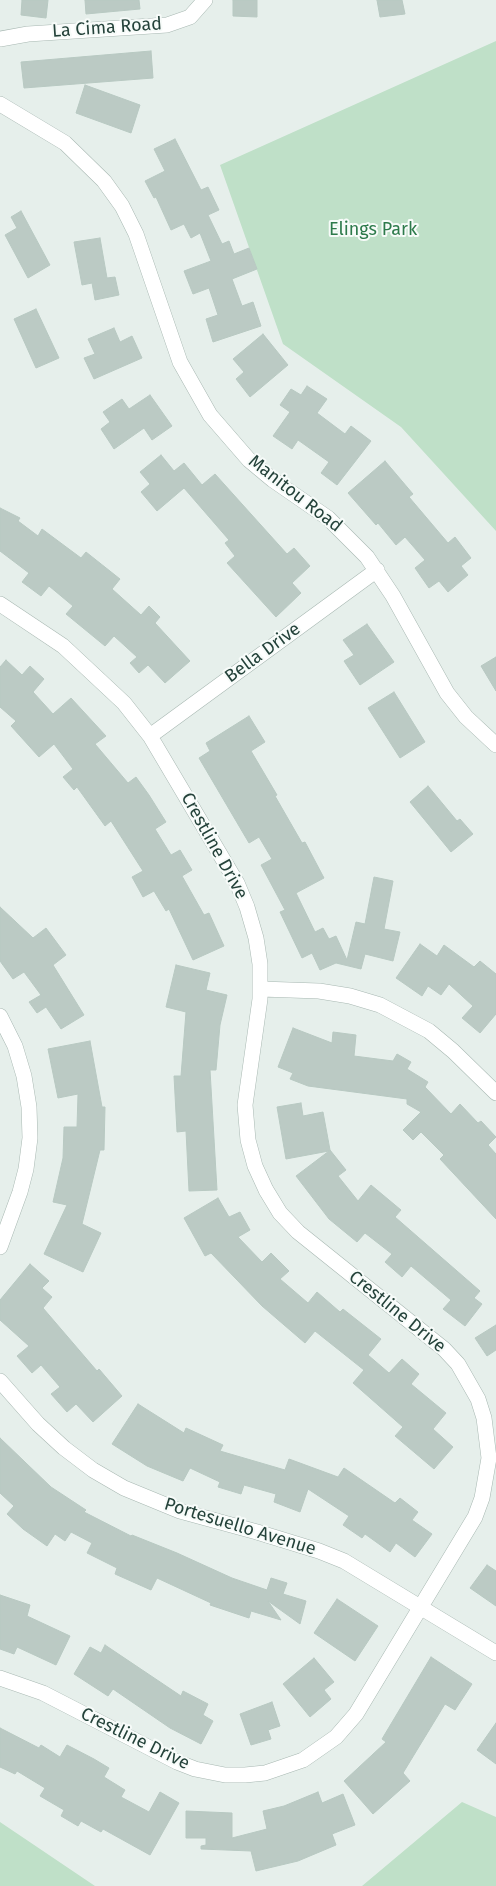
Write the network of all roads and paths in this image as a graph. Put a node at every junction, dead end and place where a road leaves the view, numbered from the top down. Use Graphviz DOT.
graph roads {
  1 [pos="205,0"];
  2 [pos="0,39"];
  3 [pos="0,104"];
  4 [pos="377,570"];
  5 [pos="0,604"];
  6 [pos="150,736"];
  7 [pos="496,745"];
  8 [pos="261,989"];
  9 [pos="0,1016"];
  10 [pos="496,1093"];
  11 [pos="0,1247"];
  12 [pos="0,1381"];
  13 [pos="421,1608"];
  14 [pos="496,1654"];
  15 [pos="0,1678"];
  1 -- 2 [label="street, La Cima Road"];
  3 -- 4 [label="street, Manitou Road"];
  4 -- 6 [label="street, Bella Drive"];
  4 -- 7 [label="street, Manitou Road"];
  5 -- 6 [label="street, Crestline Drive"];
  6 -- 8 [label="street, Crestline Drive"];
  8 -- 10 [label="street"];
  8 -- 13 [label="street, Crestline Drive"];
  9 -- 11 [label="street"];
  12 -- 13 [label="street, Portesuello Avenue"];
  13 -- 14 [label="street, Portesuello Avenue"];
  13 -- 15 [label="street, Crestline Drive"];
}
